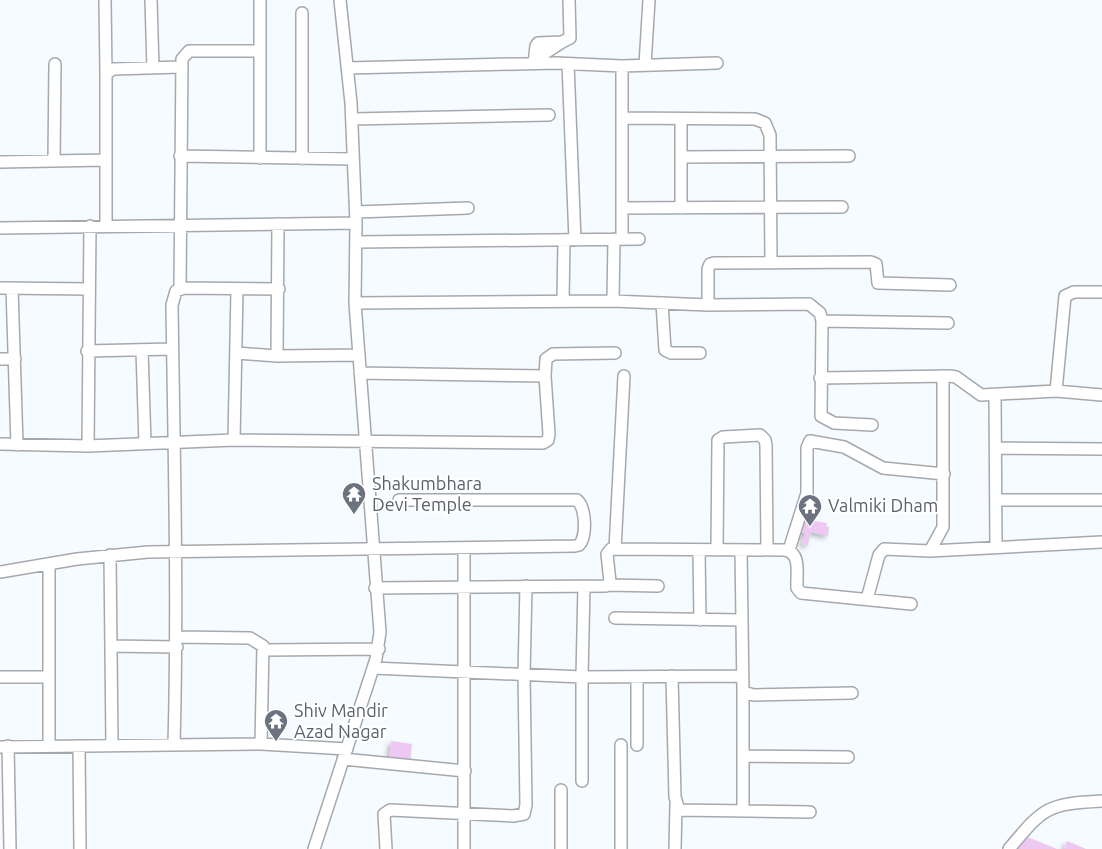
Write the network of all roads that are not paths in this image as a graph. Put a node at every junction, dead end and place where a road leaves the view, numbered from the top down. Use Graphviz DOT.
graph roads {
  1 [pos="105,0"];
  2 [pos="151,0"];
  3 [pos="260,0"];
  4 [pos="340,0"];
  5 [pos="569,0"];
  6 [pos="649,0"];
  7 [pos="302,13"];
  8 [pos="557,45"];
  9 [pos="259,51"];
  10 [pos="534,62"];
  11 [pos="716,63"];
  12 [pos="55,64"];
  13 [pos="565,64"];
  14 [pos="645,65"];
  15 [pos="622,66"];
  16 [pos="181,67"];
  17 [pos="153,68"];
  18 [pos="347,68"];
  19 [pos="106,74"];
  20 [pos="549,115"];
  21 [pos="622,118"];
  22 [pos="682,118"];
  23 [pos="352,119"];
  24 [pos="180,156"];
  25 [pos="849,156"];
  26 [pos="681,157"];
  27 [pos="770,157"];
  28 [pos="260,158"];
  29 [pos="302,159"];
  30 [pos="353,159"];
  31 [pos="106,160"];
  32 [pos="54,161"];
  33 [pos="0,162"];
  34 [pos="468,208"];
  35 [pos="622,208"];
  36 [pos="681,208"];
  37 [pos="769,208"];
  38 [pos="842,208"];
  39 [pos="356,217"];
  40 [pos="278,224"];
  41 [pos="106,225"];
  42 [pos="181,225"];
  43 [pos="90,226"];
  44 [pos="0,228"];
  45 [pos="618,239"];
  46 [pos="639,239"];
  47 [pos="570,240"];
  48 [pos="356,242"];
  49 [pos="770,263"];
  50 [pos="950,285"];
  51 [pos="0,288"];
  52 [pos="12,288"];
  53 [pos="180,288"];
  54 [pos="89,289"];
  55 [pos="279,289"];
  56 [pos="237,290"];
  57 [pos="1102,292"];
  58 [pos="563,301"];
  59 [pos="613,301"];
  60 [pos="355,303"];
  61 [pos="662,303"];
  62 [pos="708,305"];
  63 [pos="822,321"];
  64 [pos="948,323"];
  65 [pos="172,349"];
  66 [pos="87,350"];
  67 [pos="142,350"];
  68 [pos="237,353"];
  69 [pos="614,353"];
  70 [pos="700,353"];
  71 [pos="358,355"];
  72 [pos="277,356"];
  73 [pos="0,359"];
  74 [pos="15,359"];
  75 [pos="360,373"];
  76 [pos="546,376"];
  77 [pos="624,376"];
  78 [pos="943,376"];
  79 [pos="820,378"];
  80 [pos="1056,391"];
  81 [pos="995,395"];
  82 [pos="1102,395"];
  83 [pos="872,425"];
  84 [pos="234,440"];
  85 [pos="365,441"];
  86 [pos="173,442"];
  87 [pos="0,444"];
  88 [pos="145,444"];
  89 [pos="17,445"];
  90 [pos="88,446"];
  91 [pos="996,448"];
  92 [pos="1102,449"];
  93 [pos="944,474"];
  94 [pos="399,500"];
  95 [pos="996,500"];
  96 [pos="1102,500"];
  97 [pos="1102,542"];
  98 [pos="996,547"];
  99 [pos="464,548"];
  100 [pos="615,549"];
  101 [pos="177,550"];
  102 [pos="373,550"];
  103 [pos="718,550"];
  104 [pos="741,550"];
  105 [pos="767,550"];
  106 [pos="789,550"];
  107 [pos="699,551"];
  108 [pos="930,551"];
  109 [pos="110,555"];
  110 [pos="49,564"];
  111 [pos="0,572"];
  112 [pos="608,585"];
  113 [pos="466,586"];
  114 [pos="526,586"];
  115 [pos="584,586"];
  116 [pos="658,586"];
  117 [pos="375,588"];
  118 [pos="867,599"];
  119 [pos="911,604"];
  120 [pos="615,618"];
  121 [pos="700,620"];
  122 [pos="742,620"];
  123 [pos="177,642"];
  124 [pos="111,646"];
  125 [pos="379,649"];
  126 [pos="264,650"];
  127 [pos="373,668"];
  128 [pos="465,672"];
  129 [pos="524,675"];
  130 [pos="672,676"];
  131 [pos="742,676"];
  132 [pos="0,677"];
  133 [pos="49,677"];
  134 [pos="582,677"];
  135 [pos="637,677"];
  136 [pos="743,692"];
  137 [pos="852,693"];
  138 [pos="261,744"];
  139 [pos="112,745"];
  140 [pos="174,745"];
  141 [pos="621,745"];
  142 [pos="636,745"];
  143 [pos="4,746"];
  144 [pos="49,746"];
  145 [pos="79,746"];
  146 [pos="345,754"];
  147 [pos="743,756"];
  148 [pos="848,757"];
  149 [pos="465,771"];
  150 [pos="582,782"];
  151 [pos="561,790"];
  152 [pos="1102,801"];
  153 [pos="676,804"];
  154 [pos="743,812"];
  155 [pos="810,812"];
  156 [pos="464,813"];
  157 [pos="5,817"];
  158 [pos="10,849"];
  159 [pos="80,849"];
  160 [pos="314,849"];
  161 [pos="386,849"];
  162 [pos="464,849"];
  163 [pos="561,849"];
  164 [pos="621,849"];
  165 [pos="675,849"];
  166 [pos="1010,849"];
  1 -- 19 [label="street"];
  2 -- 17 [label="street"];
  3 -- 9 [label="street"];
  4 -- 18 [label="street"];
  5 -- 8 [label="street"];
  6 -- 14 [label="street"];
  7 -- 29 [label="street"];
  8 -- 10 [label="street"];
  8 -- 13 [label="street"];
  9 -- 16 [label="street"];
  9 -- 28 [label="street"];
  10 -- 13 [label="street"];
  10 -- 18 [label="street"];
  11 -- 14 [label="street"];
  12 -- 32 [label="street"];
  13 -- 15 [label="street"];
  13 -- 47 [label="street"];
  14 -- 15 [label="street"];
  15 -- 21 [label="street"];
  16 -- 17 [label="street"];
  16 -- 24 [label="street"];
  17 -- 19 [label="street"];
  18 -- 23 [label="street"];
  19 -- 31 [label="street"];
  20 -- 23 [label="street"];
  21 -- 22 [label="street"];
  21 -- 35 [label="street"];
  22 -- 26 [label="street"];
  22 -- 27 [label="street"];
  23 -- 30 [label="street"];
  24 -- 28 [label="street"];
  24 -- 42 [label="street"];
  25 -- 27 [label="street"];
  26 -- 27 [label="street"];
  26 -- 36 [label="street"];
  27 -- 37 [label="street"];
  28 -- 29 [label="street"];
  29 -- 30 [label="street"];
  30 -- 39 [label="street"];
  31 -- 32 [label="street"];
  31 -- 41 [label="street"];
  32 -- 33 [label="street"];
  34 -- 39 [label="street"];
  35 -- 36 [label="street"];
  35 -- 45 [label="street"];
  36 -- 37 [label="street"];
  37 -- 38 [label="street"];
  37 -- 49 [label="street"];
  39 -- 40 [label="street"];
  39 -- 48 [label="street"];
  40 -- 42 [label="street"];
  40 -- 55 [label="street"];
  41 -- 42 [label="street"];
  41 -- 43 [label="street"];
  42 -- 53 [label="street"];
  43 -- 44 [label="street"];
  43 -- 54 [label="street"];
  45 -- 46 [label="street"];
  45 -- 47 [label="street"];
  45 -- 59 [label="street"];
  47 -- 48 [label="street"];
  47 -- 58 [label="street"];
  48 -- 60 [label="street"];
  49 -- 50 [label="street"];
  49 -- 62 [label="street"];
  51 -- 52 [label="street"];
  52 -- 54 [label="street"];
  52 -- 74 [label="street"];
  53 -- 56 [label="street"];
  53 -- 65 [label="street"];
  54 -- 66 [label="street"];
  55 -- 56 [label="street"];
  55 -- 72 [label="street"];
  56 -- 68 [label="street"];
  57 -- 80 [label="street"];
  58 -- 59 [label="street"];
  58 -- 60 [label="street"];
  59 -- 61 [label="street"];
  60 -- 71 [label="street"];
  61 -- 62 [label="street"];
  61 -- 70 [label="street"];
  62 -- 63 [label="street"];
  63 -- 64 [label="street"];
  63 -- 79 [label="street"];
  65 -- 67 [label="street"];
  65 -- 86 [label="street"];
  66 -- 67 [label="street"];
  66 -- 90 [label="street"];
  67 -- 88 [label="street"];
  68 -- 72 [label="street"];
  68 -- 84 [label="street"];
  69 -- 76 [label="street"];
  71 -- 72 [label="street"];
  71 -- 75 [label="street"];
  73 -- 74 [label="street"];
  74 -- 89 [label="street"];
  75 -- 76 [label="street"];
  75 -- 85 [label="street"];
  76 -- 85 [label="street"];
  77 -- 100 [label="street"];
  78 -- 79 [label="street"];
  78 -- 81 [label="street"];
  78 -- 93 [label="street"];
  79 -- 83 [label="street"];
  80 -- 81 [label="street"];
  80 -- 82 [label="street"];
  81 -- 91 [label="street"];
  84 -- 85 [label="street"];
  84 -- 86 [label="street"];
  85 -- 102 [label="street"];
  86 -- 88 [label="street"];
  86 -- 101 [label="street"];
  87 -- 89 [label="street"];
  88 -- 90 [label="street"];
  89 -- 90 [label="street"];
  91 -- 92 [label="street"];
  91 -- 95 [label="street"];
  93 -- 106 [label="street"];
  93 -- 108 [label="street"];
  94 -- 99 [label="street"];
  95 -- 96 [label="street"];
  95 -- 98 [label="street"];
  97 -- 98 [label="street"];
  98 -- 108 [label="street"];
  99 -- 102 [label="street"];
  99 -- 113 [label="street"];
  100 -- 107 [label="street"];
  100 -- 112 [label="street"];
  101 -- 102 [label="street"];
  101 -- 109 [label="street"];
  101 -- 123 [label="street"];
  102 -- 117 [label="street"];
  103 -- 104 [label="street"];
  103 -- 105 [label="street"];
  103 -- 107 [label="street"];
  104 -- 105 [label="street"];
  104 -- 122 [label="street"];
  105 -- 106 [label="street"];
  106 -- 118 [label="street"];
  107 -- 121 [label="street"];
  108 -- 118 [label="street"];
  109 -- 110 [label="street"];
  109 -- 124 [label="street"];
  110 -- 111 [label="street"];
  110 -- 133 [label="street"];
  112 -- 115 [label="street"];
  112 -- 116 [label="street"];
  113 -- 114 [label="street"];
  113 -- 117 [label="street"];
  113 -- 128 [label="street"];
  114 -- 115 [label="street"];
  114 -- 129 [label="street"];
  115 -- 134 [label="street"];
  117 -- 125 [label="street"];
  118 -- 119 [label="street"];
  120 -- 121 [label="street"];
  121 -- 122 [label="street"];
  122 -- 131 [label="street"];
  123 -- 124 [label="street"];
  123 -- 126 [label="street"];
  123 -- 140 [label="street"];
  124 -- 139 [label="street"];
  125 -- 126 [label="street"];
  125 -- 127 [label="street"];
  126 -- 138 [label="street"];
  127 -- 128 [label="street"];
  127 -- 146 [label="street"];
  128 -- 129 [label="street"];
  128 -- 149 [label="street"];
  129 -- 134 [label="street"];
  129 -- 156 [label="street"];
  130 -- 131 [label="street"];
  130 -- 135 [label="street"];
  130 -- 153 [label="street"];
  131 -- 136 [label="street"];
  132 -- 133 [label="street"];
  133 -- 144 [label="street"];
  134 -- 135 [label="street"];
  134 -- 150 [label="street"];
  135 -- 142 [label="street"];
  136 -- 137 [label="street"];
  136 -- 147 [label="street"];
  138 -- 140 [label="street"];
  138 -- 146 [label="street"];
  139 -- 140 [label="street"];
  139 -- 145 [label="street"];
  141 -- 164 [label="street"];
  143 -- 144 [label="street"];
  143 -- 157 [label="street"];
  144 -- 145 [label="street"];
  145 -- 159 [label="street"];
  146 -- 149 [label="street"];
  146 -- 160 [label="street"];
  147 -- 148 [label="street"];
  147 -- 154 [label="street"];
  149 -- 156 [label="street"];
  151 -- 163 [label="street"];
  152 -- 166 [label="street"];
  153 -- 154 [label="street"];
  153 -- 165 [label="street"];
  154 -- 155 [label="street"];
  156 -- 161 [label="street"];
  156 -- 162 [label="street"];
  157 -- 158 [label="street"];
}
